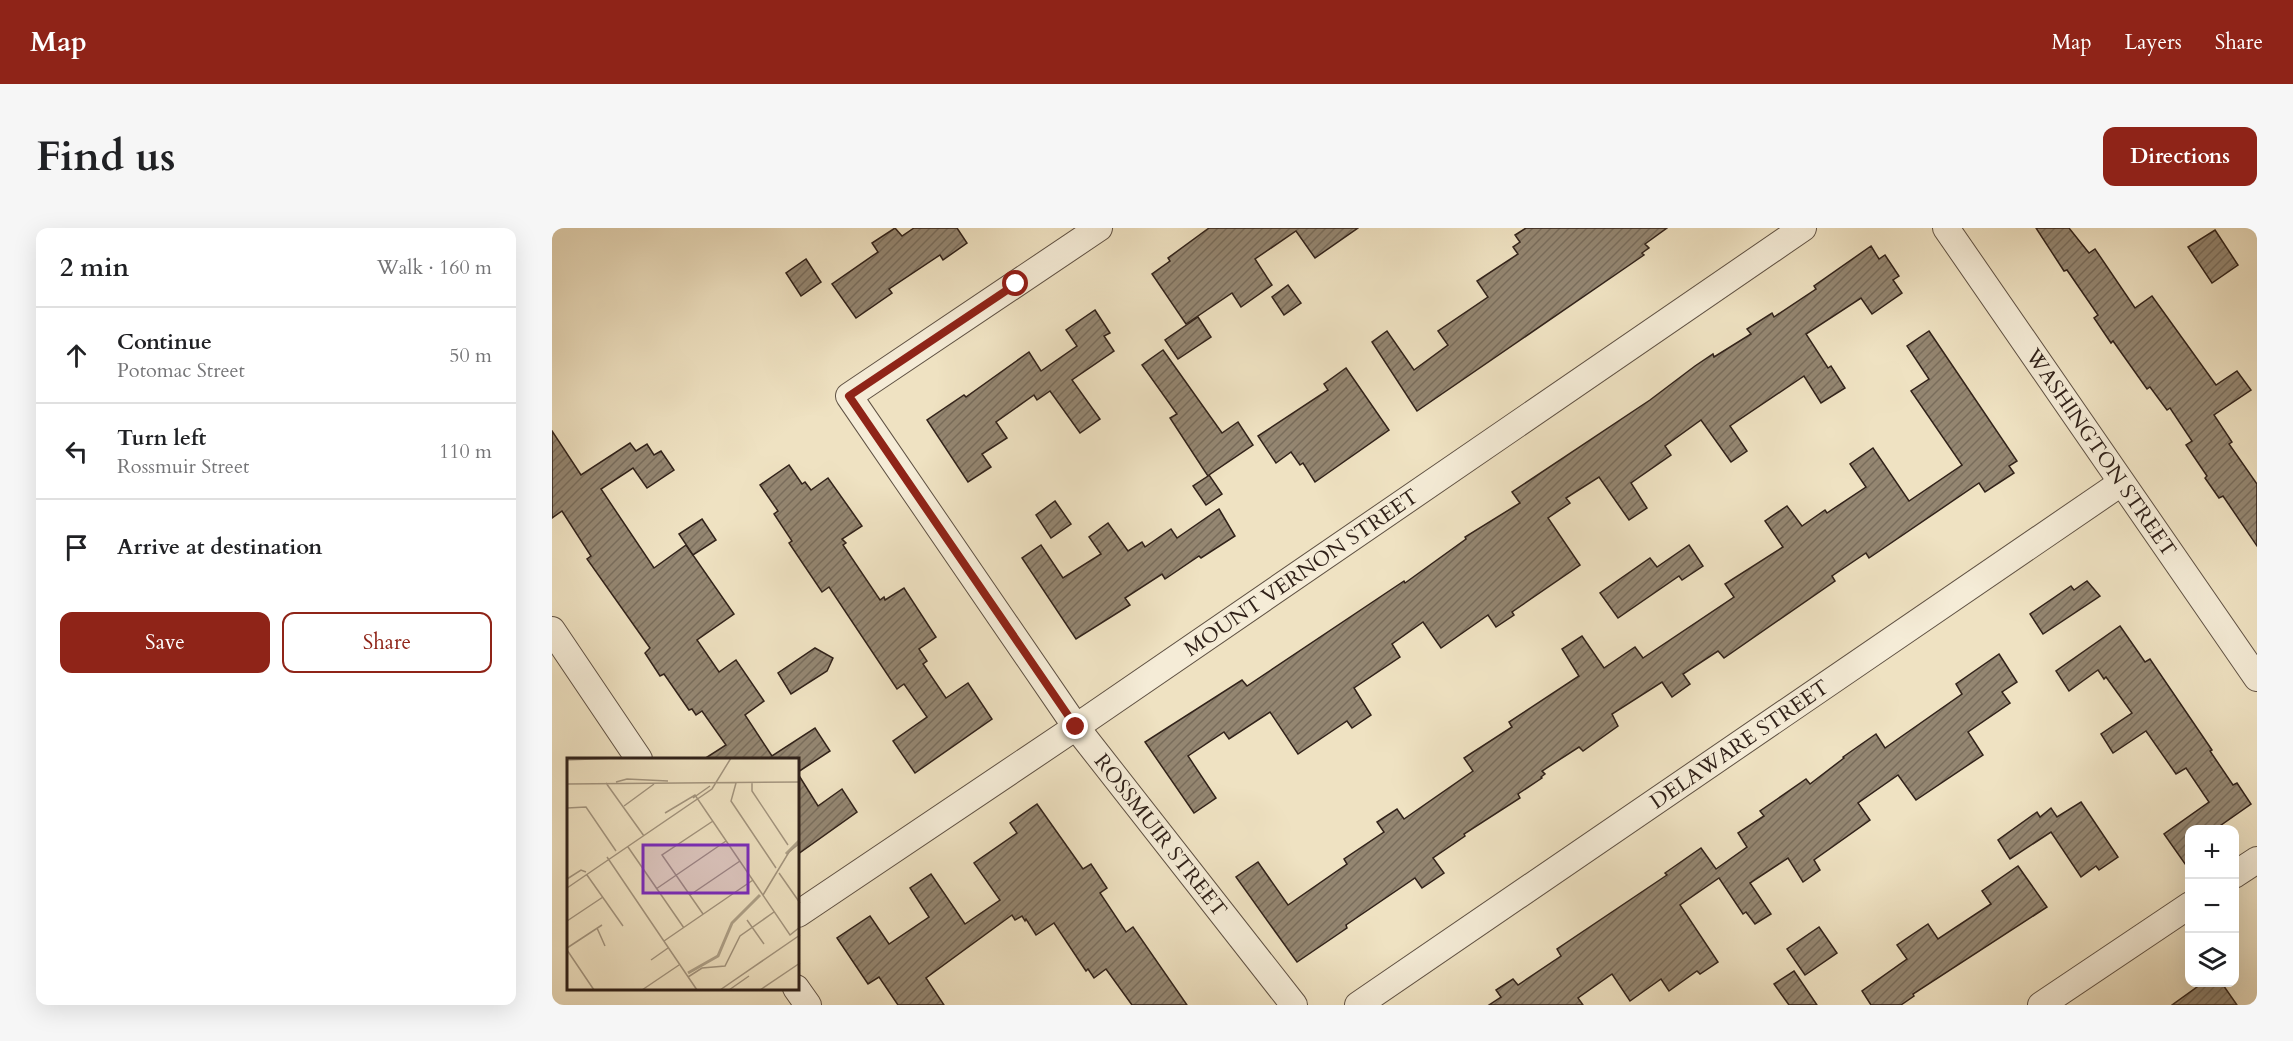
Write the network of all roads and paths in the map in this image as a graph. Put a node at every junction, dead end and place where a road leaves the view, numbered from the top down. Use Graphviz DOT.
graph roads {
  1 [pos="1099,228"];
  2 [pos="1803,228"];
  3 [pos="1946,228"];
  4 [pos="2121,483"];
  5 [pos="552,630"];
  6 [pos="2257,678"];
  7 [pos="1076,727"];
  8 [pos="638,758"];
  9 [pos="2257,860"];
  10 [pos="2239,872"];
  11 [pos="2185,908"];
  12 [pos="800,913"];
  13 [pos="797,990"];
  14 [pos="808,1005"];
  15 [pos="1294,1005"];
  16 [pos="1358,1005"];
  17 [pos="2041,1005"];
  1 -- 7 [label="street, ROSSMUIR STREET"];
  2 -- 7 [label="street, MOUNT VERNON STREET"];
  3 -- 4 [label="street, WASHINGTON STREET"];
  4 -- 6 [label="street, WASHINGTON STREET"];
  4 -- 16 [label="street, DELAWARE STREET"];
  5 -- 8 [label="street"];
  7 -- 12 [label="street, MOUNT VERNON STREET"];
  7 -- 15 [label="street, ROSSMUIR STREET"];
  9 -- 10 [label="street"];
  11 -- 17 [label="street"];
  13 -- 14 [label="street"];
}
